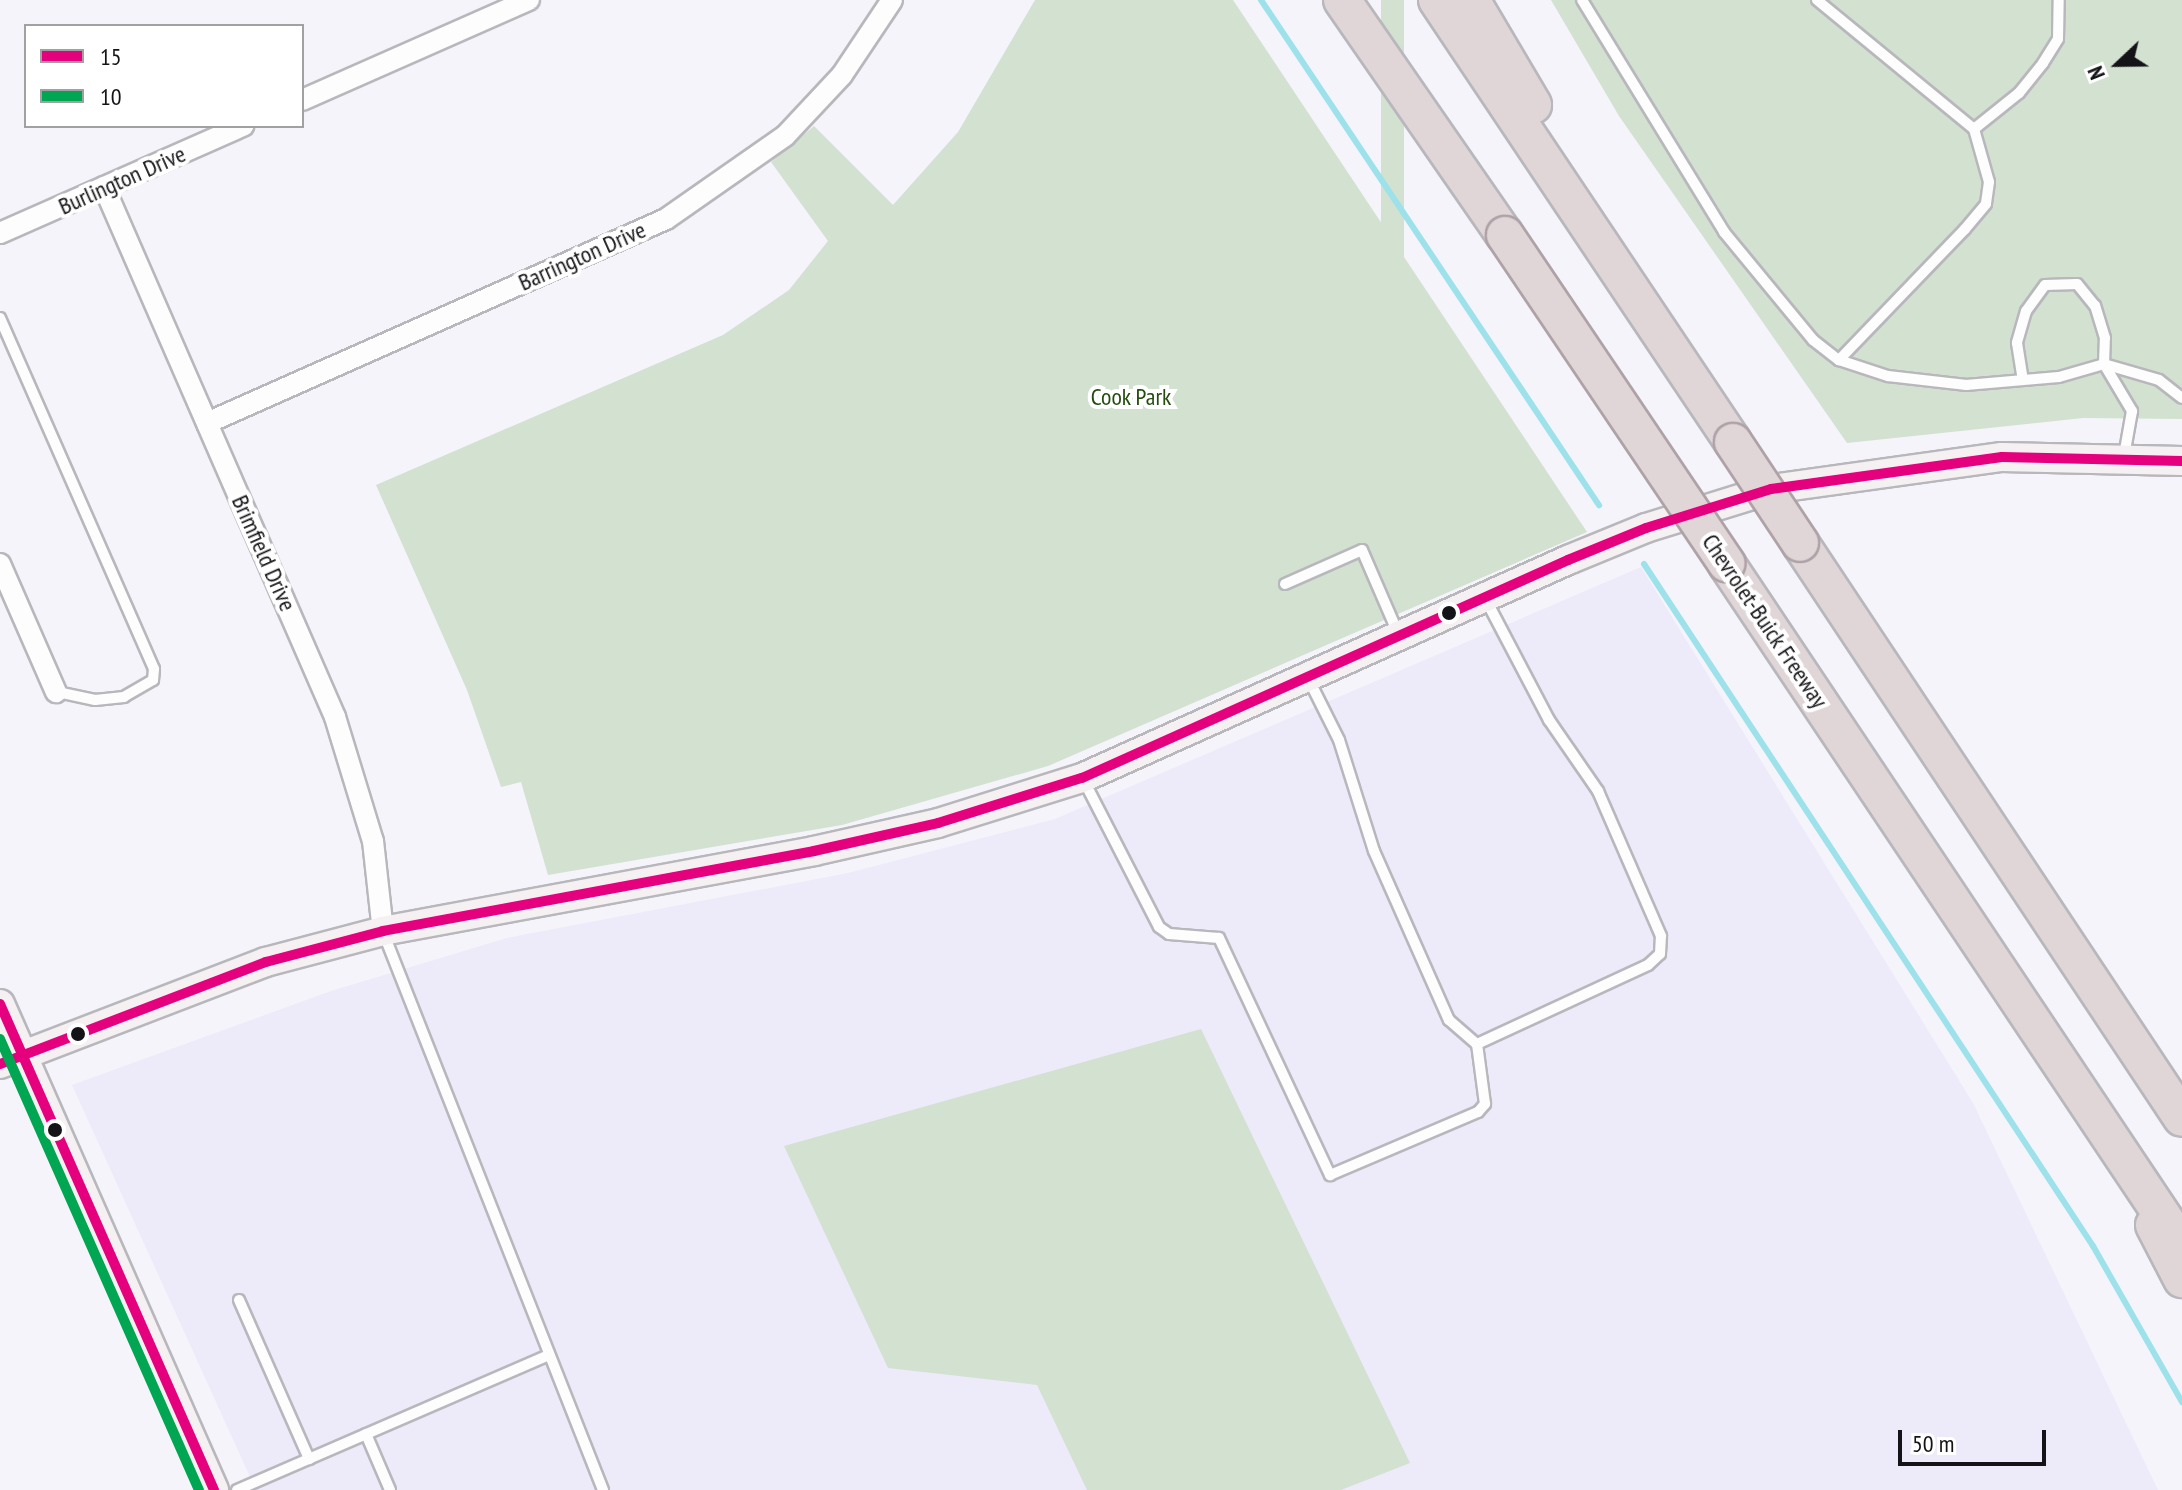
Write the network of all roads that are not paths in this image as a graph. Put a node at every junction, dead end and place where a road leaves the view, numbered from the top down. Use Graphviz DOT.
graph roads {
  1 [pos="529,0"];
  2 [pos="892,0"];
  3 [pos="1342,0"];
  4 [pos="1437,0"];
  5 [pos="1471,0"];
  6 [pos="1582,0"];
  7 [pos="1817,0"];
  8 [pos="2059,0"];
  9 [pos="304,99"];
  10 [pos="238,128"];
  11 [pos="1974,129"];
  12 [pos="104,187"];
  13 [pos="0,233"];
  14 [pos="0,318"];
  15 [pos="1677,357"];
  16 [pos="1839,360"];
  17 [pos="2104,364"];
  18 [pos="2023,380"];
  19 [pos="2182,396"];
  20 [pos="207,423"];
  21 [pos="2124,457"];
  22 [pos="2182,461"];
  23 [pos="0,564"];
  24 [pos="1285,584"];
  25 [pos="1484,596"];
  26 [pos="1399,635"];
  27 [pos="1307,676"];
  28 [pos="56,692"];
  29 [pos="1082,778"];
  30 [pos="383,931"];
  31 [pos="0,1004"];
  32 [pos="1477,1044"];
  33 [pos="11,1059"];
  34 [pos="2182,1118"];
  35 [pos="2108,1135"];
  36 [pos="2182,1245"];
  37 [pos="2182,1279"];
  38 [pos="239,1300"];
  39 [pos="546,1356"];
  40 [pos="366,1434"];
  41 [pos="309,1459"];
  42 [pos="214,1490"];
  43 [pos="237,1490"];
  44 [pos="390,1490"];
  45 [pos="603,1490"];
  1 -- 9 [label="street"];
  2 -- 20 [label="street, Barrington Drive"];
  3 -- 35 [label="highway, Chevrolet-Buick Freeway, bridge"];
  4 -- 15 [label="highway"];
  5 -- 15 [label="highway"];
  6 -- 16 [label="lane"];
  7 -- 11 [label="lane"];
  8 -- 11 [label="lane"];
  10 -- 12 [label="street, Burlington Drive"];
  11 -- 16 [label="lane"];
  12 -- 13 [label="street, Burlington Drive"];
  12 -- 20 [label="street, Brimfield Drive"];
  14 -- 28 [label="lane"];
  15 -- 34 [label="highway, bridge"];
  16 -- 18 [label="lane"];
  17 -- 18 [label="lane"];
  17 -- 18 [label="lane"];
  17 -- 19 [label="lane"];
  17 -- 21 [label="lane"];
  20 -- 30 [label="street, Brimfield Drive"];
  21 -- 22 [label="street"];
  21 -- 25 [label="street"];
  23 -- 28 [label="street"];
  24 -- 26 [label="lane"];
  25 -- 26 [label="street"];
  25 -- 32 [label="lane"];
  26 -- 27 [label="street"];
  27 -- 29 [label="street"];
  27 -- 32 [label="lane"];
  29 -- 30 [label="street"];
  29 -- 32 [label="lane"];
  30 -- 33 [label="street"];
  30 -- 39 [label="lane"];
  31 -- 33 [label="street"];
  33 -- 42 [label="street"];
  35 -- 36 [label="highway, Chevrolet-Buick Freeway"];
  35 -- 37 [label="highway"];
  38 -- 41 [label="lane"];
  39 -- 40 [label="lane"];
  39 -- 45 [label="lane"];
  40 -- 41 [label="lane"];
  40 -- 44 [label="lane"];
  41 -- 43 [label="lane"];
}
